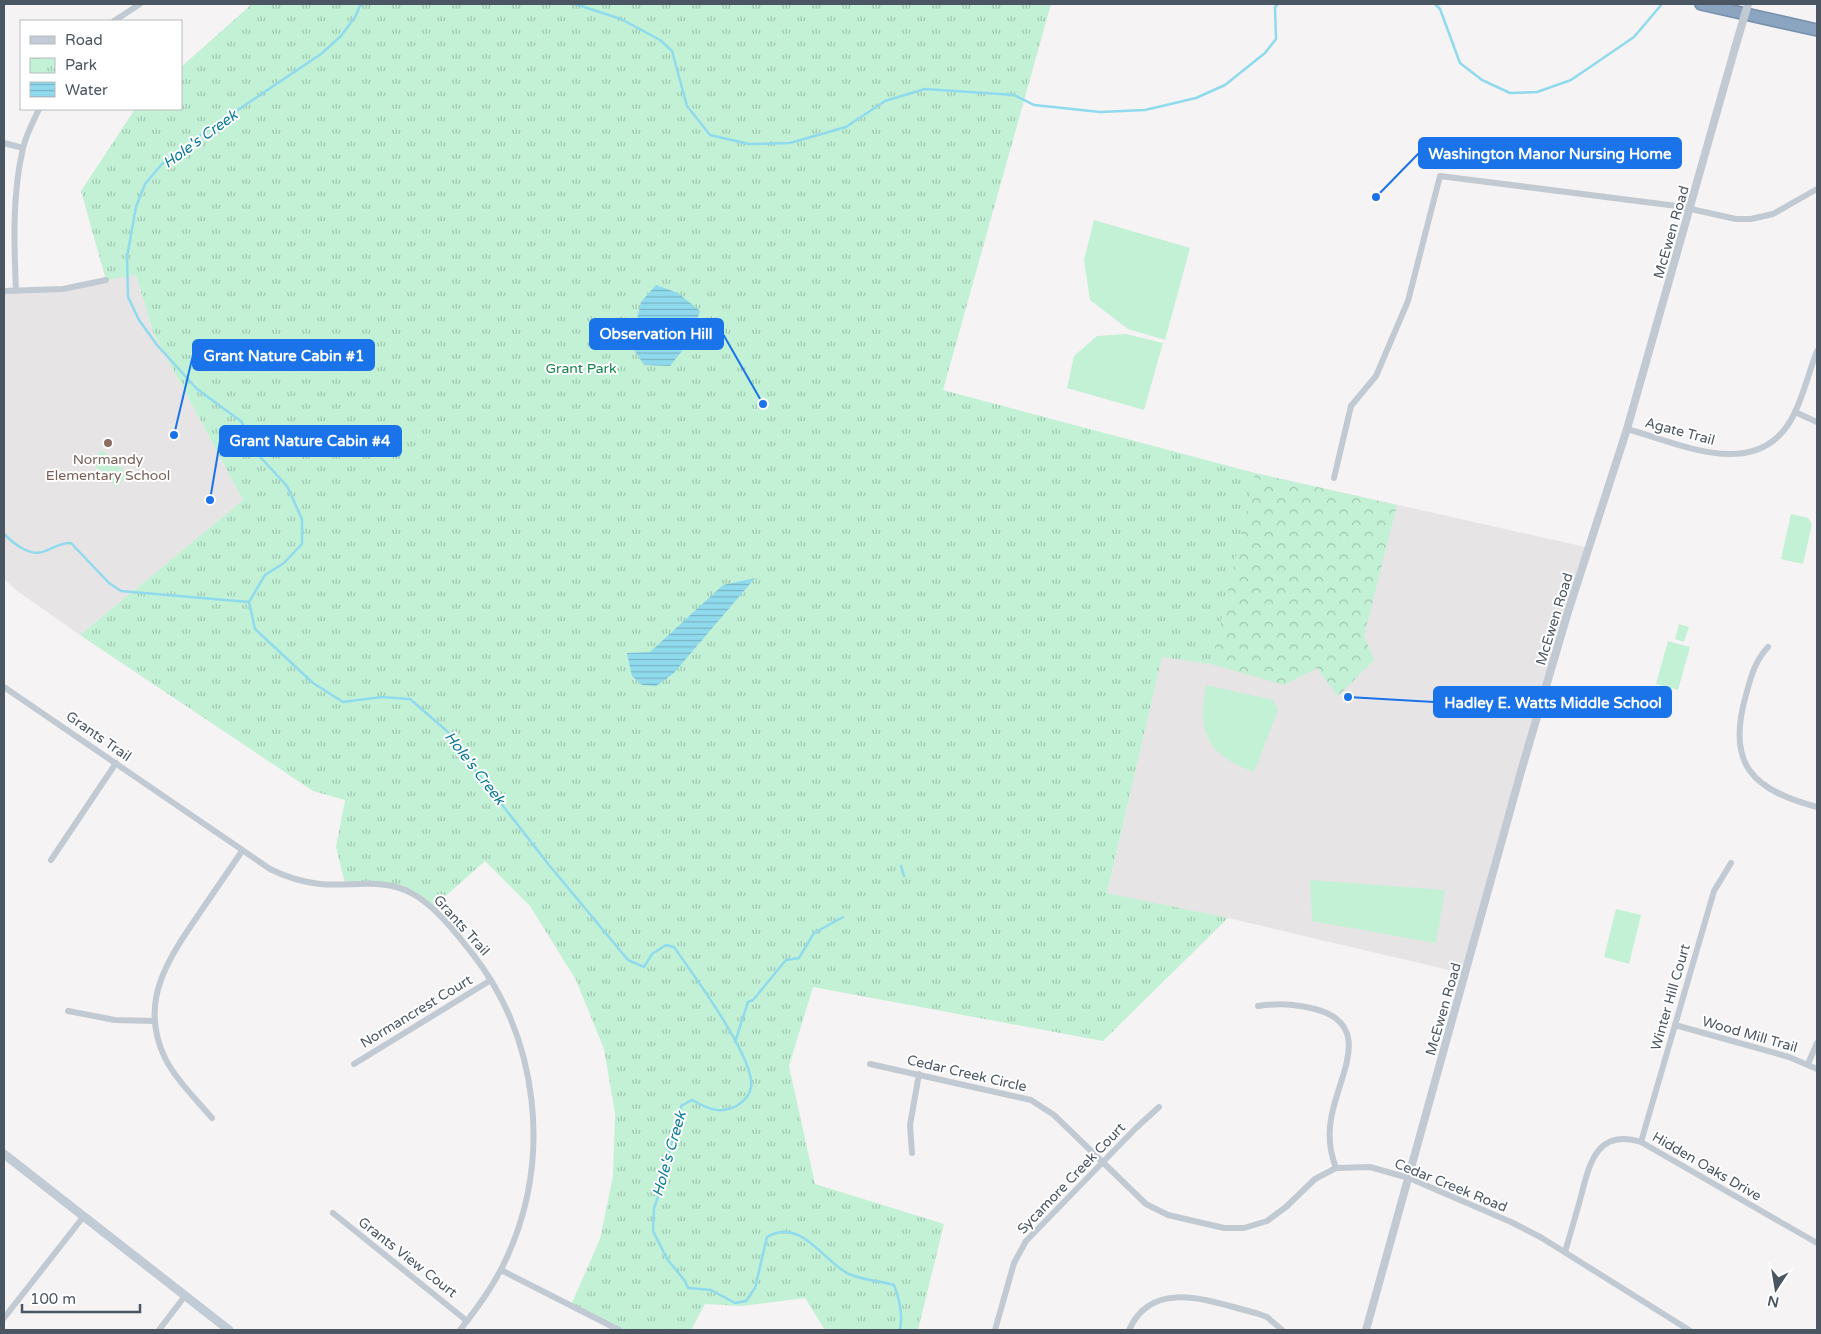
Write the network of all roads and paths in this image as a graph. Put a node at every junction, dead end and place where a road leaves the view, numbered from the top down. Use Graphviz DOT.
graph roads {
  1 [pos="140,4"];
  2 [pos="1701,4"];
  3 [pos="1748,4"];
  4 [pos="116,20"];
  5 [pos="1817,30"];
  6 [pos="38,110"];
  7 [pos="4,143"];
  8 [pos="23,148"];
  9 [pos="1817,189"];
  10 [pos="1690,210"];
  11 [pos="106,280"];
  12 [pos="4,291"];
  13 [pos="16,291"];
  14 [pos="1817,351"];
  15 [pos="1795,412"];
  16 [pos="1817,422"];
  17 [pos="1627,430"];
  18 [pos="1334,478"];
  19 [pos="1768,647"];
  20 [pos="4,686"];
  21 [pos="116,763"];
  22 [pos="1817,807"];
  23 [pos="242,851"];
  24 [pos="51,860"];
  25 [pos="1731,863"];
  26 [pos="491,980"];
  27 [pos="1258,1006"];
  28 [pos="68,1011"];
  29 [pos="155,1021"];
  30 [pos="1675,1025"];
  31 [pos="1817,1043"];
  32 [pos="354,1064"];
  33 [pos="870,1064"];
  34 [pos="1808,1064"];
  35 [pos="1817,1069"];
  36 [pos="919,1074"];
  37 [pos="1159,1107"];
  38 [pos="212,1118"];
  39 [pos="1076,1136"];
  40 [pos="1641,1142"];
  41 [pos="912,1153"];
  42 [pos="4,1154"];
  43 [pos="1102,1162"];
  44 [pos="1336,1168"];
  45 [pos="1409,1178"];
  46 [pos="333,1213"];
  47 [pos="84,1216"];
  48 [pos="1817,1243"];
  49 [pos="1565,1252"];
  50 [pos="501,1270"];
  51 [pos="185,1296"];
  52 [pos="4,1318"];
  53 [pos="468,1321"];
  54 [pos="159,1330"];
  55 [pos="229,1330"];
  56 [pos="460,1330"];
  57 [pos="619,1330"];
  58 [pos="995,1330"];
  59 [pos="1129,1330"];
  60 [pos="1282,1330"];
  61 [pos="1366,1330"];
  62 [pos="1689,1330"];
  1 -- 4 [label="street"];
  2 -- 5 [label="highway"];
  3 -- 10 [label="street, McEwen Road, bridge"];
  6 -- 8 [label="street"];
  7 -- 8 [label="street"];
  8 -- 13 [label="street"];
  9 -- 10 [label="street"];
  10 -- 17 [label="street, McEwen Road"];
  10 -- 18 [label="street"];
  11 -- 13 [label="street"];
  12 -- 13 [label="street"];
  14 -- 15 [label="street, Agate Trail"];
  15 -- 16 [label="street"];
  15 -- 17 [label="street, Agate Trail"];
  17 -- 45 [label="street, McEwen Road"];
  19 -- 22 [label="street"];
  20 -- 21 [label="street, Grants Trail"];
  21 -- 23 [label="street, Grants Trail"];
  21 -- 24 [label="street"];
  23 -- 26 [label="street, Grants Trail"];
  23 -- 29 [label="street"];
  25 -- 30 [label="street, Winter Hill Court"];
  26 -- 32 [label="street, Normancrest Court"];
  26 -- 50 [label="street, Grants Trail"];
  27 -- 44 [label="street"];
  28 -- 29 [label="street"];
  29 -- 38 [label="street"];
  30 -- 34 [label="street, Wood Mill Trail"];
  30 -- 40 [label="street, Winter Hill Court"];
  31 -- 34 [label="street"];
  33 -- 36 [label="street, Cedar Creek Circle"];
  34 -- 35 [label="street, Wood Mill Trail"];
  36 -- 39 [label="street, Cedar Creek Circle"];
  36 -- 41 [label="street"];
  37 -- 43 [label="street, Sycamore Creek Court"];
  39 -- 43 [label="street, Cedar Creek Road"];
  40 -- 48 [label="street, Hidden Oaks Drive"];
  40 -- 49 [label="street, Hidden Oaks Drive"];
  42 -- 47 [label="main road"];
  43 -- 44 [label="street, Cedar Creek Road"];
  43 -- 58 [label="street, Sycamore Creek Court"];
  44 -- 45 [label="street, Cedar Creek Road"];
  45 -- 49 [label="street, Cedar Creek Road"];
  45 -- 61 [label="street, McEwen Road"];
  46 -- 53 [label="street, Grants View Court"];
  47 -- 51 [label="main road"];
  47 -- 52 [label="street"];
  49 -- 62 [label="street, Cedar Creek Road"];
  50 -- 53 [label="street, Grants Trail"];
  50 -- 57 [label="street"];
  51 -- 54 [label="street"];
  51 -- 55 [label="main road"];
  53 -- 56 [label="street, Grants Trail"];
  59 -- 60 [label="street"];
}
